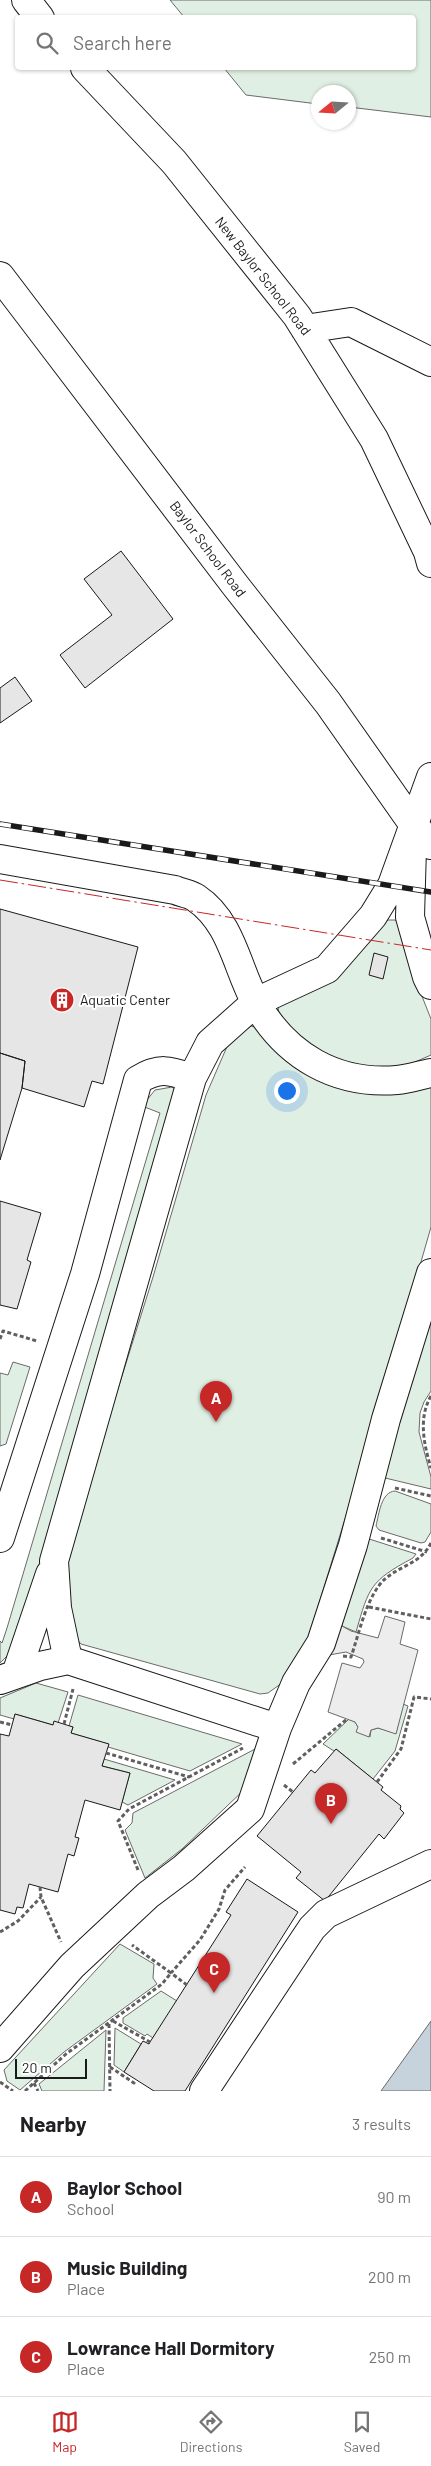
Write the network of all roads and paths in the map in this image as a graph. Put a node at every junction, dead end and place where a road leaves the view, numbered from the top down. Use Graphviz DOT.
graph roads {
  1 [pos="26,0"];
  2 [pos="38,15"];
  3 [pos="87,70"];
  4 [pos="0,276"];
  5 [pos="305,329"];
  6 [pos="431,362"];
  7 [pos="431,563"];
  8 [pos="431,777"];
  9 [pos="413,824"];
  10 [pos="431,846"];
  11 [pos="0,859"];
  12 [pos="431,985"];
  13 [pos="256,1002"];
  14 [pos="431,1073"];
  15 [pos="192,1078"];
  16 [pos="431,1273"];
  17 [pos="0,1339"];
  18 [pos="61,1349"];
  19 [pos="431,1396"];
  20 [pos="431,1468"];
  21 [pos="393,1487"];
  22 [pos="431,1496"];
  23 [pos="0,1538"];
  24 [pos="379,1538"];
  25 [pos="427,1552"];
  26 [pos="54,1561"];
  27 [pos="368,1607"];
  28 [pos="431,1619"];
  29 [pos="68,1660"];
  30 [pos="8,1677"];
  31 [pos="431,1699"];
  32 [pos="347,1719"];
  33 [pos="0,1722"];
  34 [pos="12,1725"];
  35 [pos="277,1728"];
  36 [pos="246,1746"];
  37 [pos="106,1753"];
  38 [pos="289,1768"];
  39 [pos="189,1777"];
  40 [pos="377,1782"];
  41 [pos="284,1785"];
  42 [pos="293,1792"];
  43 [pos="431,1864"];
  44 [pos="245,1866"];
  45 [pos="40,1887"];
  46 [pos="148,1895"];
  47 [pos="41,1897"];
  48 [pos="111,1931"];
  49 [pos="0,1932"];
  50 [pos="72,1966"];
  51 [pos="171,1973"];
  52 [pos="186,1985"];
  53 [pos="113,2021"];
  54 [pos="109,2024"];
  55 [pos="150,2042"];
  56 [pos="0,2048"];
  57 [pos="110,2067"];
  58 [pos="136,2080"];
  59 [pos="0,2082"];
  60 [pos="34,2083"];
  61 [pos="14,2091"];
  62 [pos="25,2091"];
  63 [pos="38,2091"];
  64 [pos="110,2091"];
  65 [pos="204,2091"];
  1 -- 2 [label="street"];
  3 -- 5 [label="street, New Baylor School Road"];
  4 -- 9 [label="street, Baylor School Road"];
  5 -- 6 [label="street"];
  5 -- 7 [label="street, New Baylor School Road"];
  8 -- 9 [label="street"];
  9 -- 10 [label="street, Baylor School Road"];
  9 -- 12 [label="street"];
  9 -- 13 [label="street"];
  11 -- 13 [label="street"];
  13 -- 14 [label="street"];
  13 -- 15 [label="street"];
  15 -- 18 [label="street"];
  15 -- 26 [label="street"];
  16 -- 35 [label="street"];
  17 -- 18 [label="path"];
  18 -- 23 [label="street"];
  19 -- 20 [label="path"];
  21 -- 22 [label="path"];
  24 -- 25 [label="path"];
  26 -- 29 [label="street"];
  26 -- 30 [label="street"];
  27 -- 28 [label="path"];
  29 -- 30 [label="street"];
  29 -- 35 [label="street"];
  31 -- 40 [label="path"];
  32 -- 38 [label="path"];
  33 -- 34 [label="path"];
  35 -- 46 [label="street"];
  36 -- 39 [label="path"];
  37 -- 39 [label="path"];
  39 -- 46 [label="path"];
  41 -- 42 [label="path"];
  43 -- 65 [label="street"];
  44 -- 51 [label="path"];
  45 -- 47 [label="path"];
  46 -- 48 [label="street"];
  47 -- 49 [label="path"];
  47 -- 50 [label="path"];
  48 -- 50 [label="street"];
  48 -- 51 [label="path"];
  50 -- 56 [label="street"];
  51 -- 52 [label="path"];
  51 -- 53 [label="path"];
  53 -- 54 [label="path"];
  53 -- 55 [label="path"];
  54 -- 57 [label="path"];
  54 -- 60 [label="path"];
  57 -- 58 [label="path"];
  57 -- 64 [label="path"];
  59 -- 61 [label="path"];
  60 -- 62 [label="path"];
  60 -- 63 [label="path"];
}
